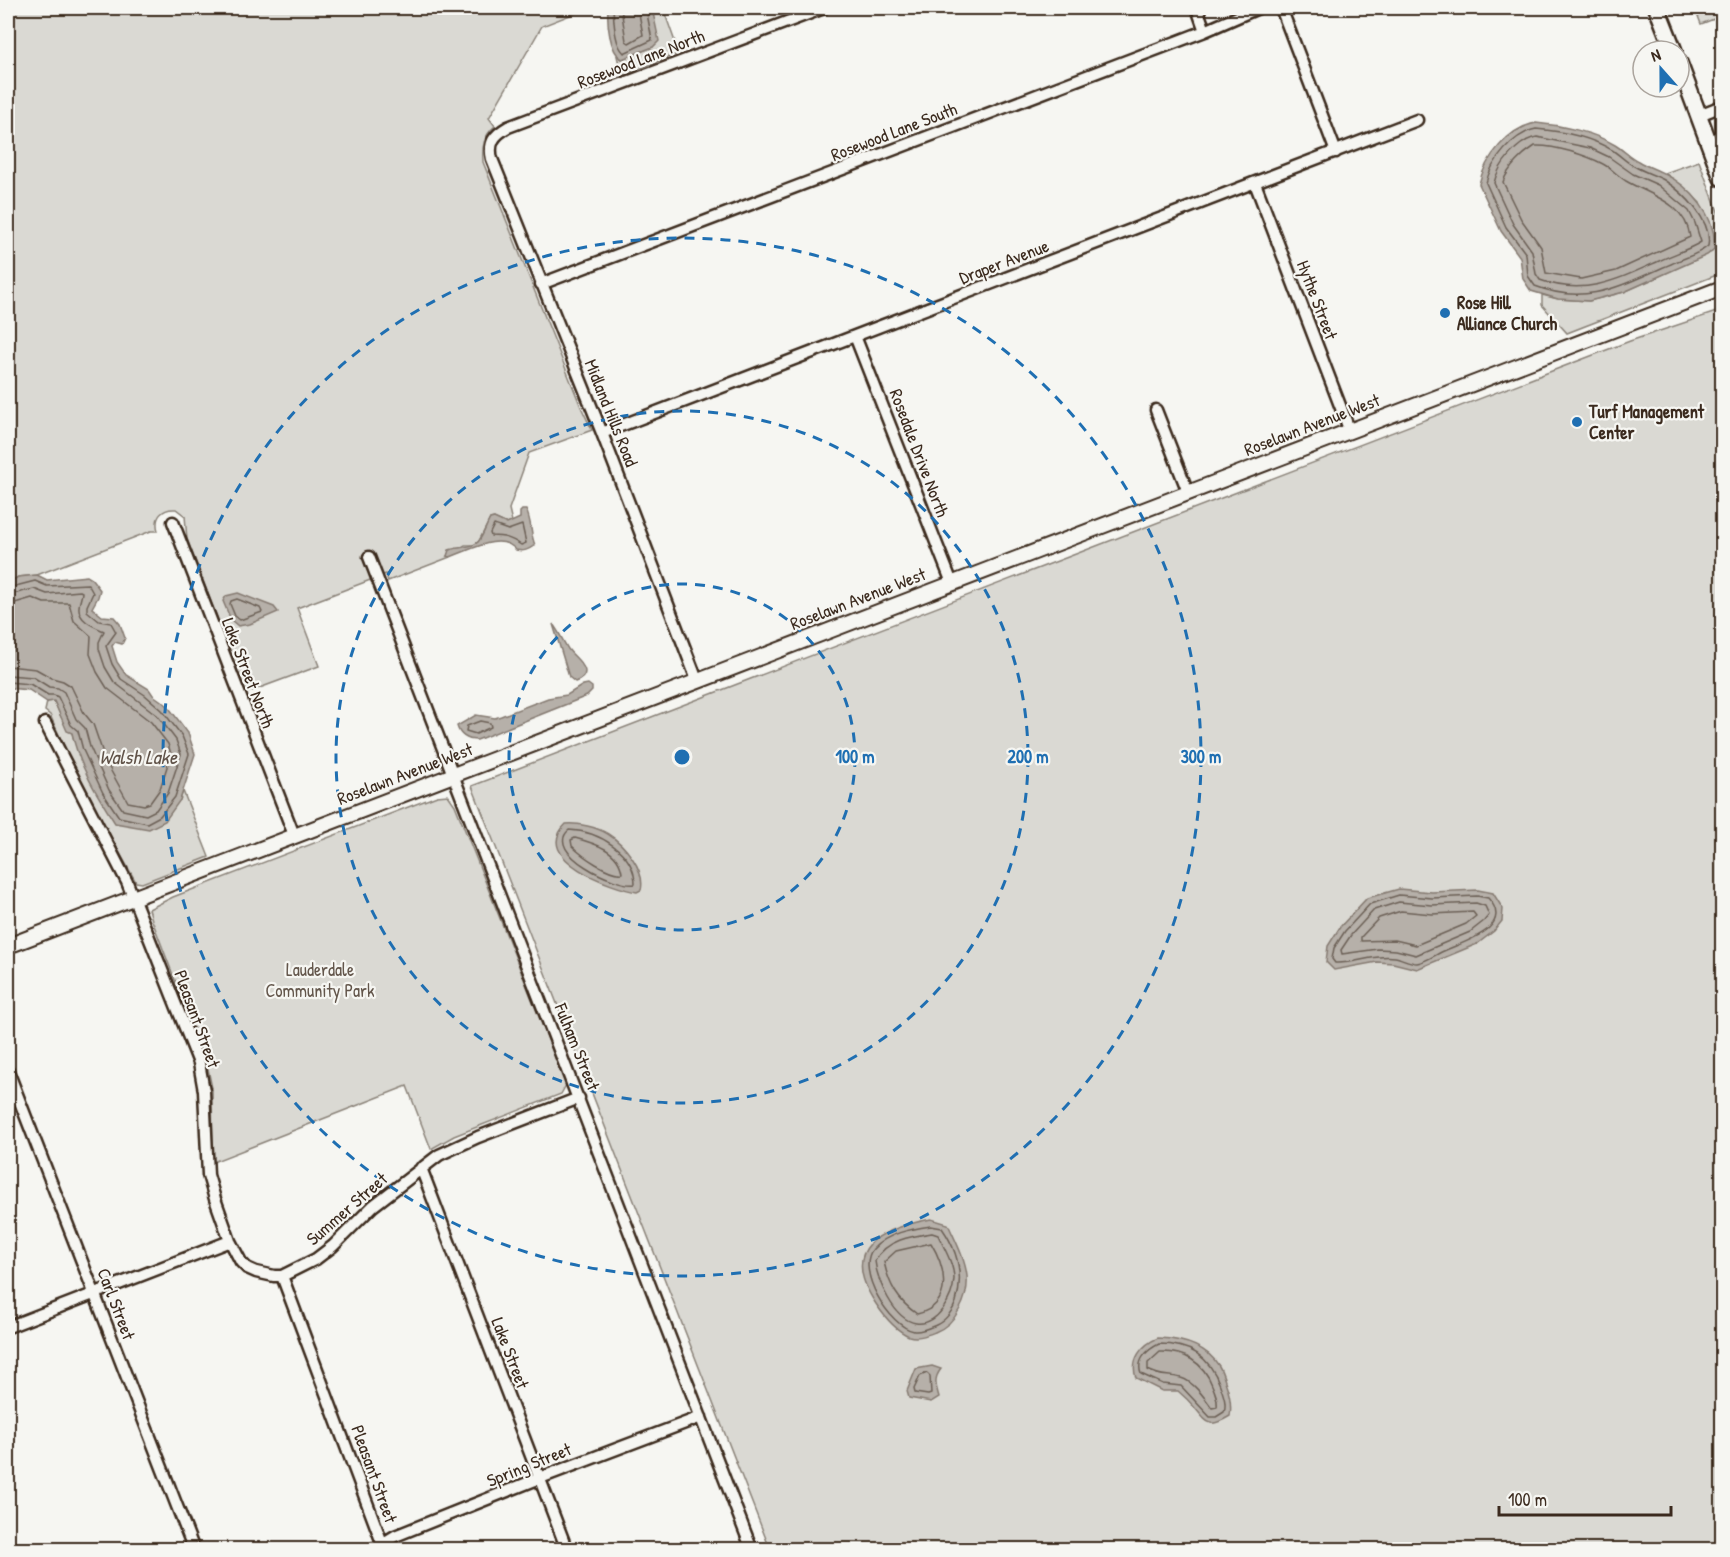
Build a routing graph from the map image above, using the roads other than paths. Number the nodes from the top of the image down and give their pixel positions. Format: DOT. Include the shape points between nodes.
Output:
graph roads {
  1 [pos="824,8"];
  2 [pos="1197,8"];
  3 [pos="1258,8"];
  4 [pos="1281,8"];
  5 [pos="1657,8"];
  6 [pos="1205,31"];
  7 [pos="1669,39"];
  8 [pos="1691,95"];
  9 [pos="1722,106"];
  10 [pos="1699,116"];
  11 [pos="1417,120"];
  12 [pos="1336,152"];
  13 [pos="492,159"];
  14 [pos="1722,178"];
  15 [pos="1255,183"];
  16 [pos="541,284"];
  17 [pos="1722,288"];
  18 [pos="855,336"];
  19 [pos="1156,410"];
  20 [pos="1349,429"];
  21 [pos="602,433"];
  22 [pos="1188,492"];
  23 [pos="173,522"];
  24 [pos="369,557"];
  25 [pos="952,582"];
  26 [pos="697,680"];
  27 [pos="45,723"];
  28 [pos="454,774"];
  29 [pos="294,836"];
  30 [pos="133,897"];
  31 [pos="8,946"];
  32 [pos="8,1071"];
  33 [pos="579,1098"];
  34 [pos="421,1168"];
  35 [pos="231,1241"];
  36 [pos="282,1276"];
  37 [pos="94,1293"];
  38 [pos="8,1327"];
  39 [pos="701,1417"];
  40 [pos="540,1478"];
  41 [pos="383,1546"];
  42 [pos="194,1550"];
  43 [pos="372,1550"];
  44 [pos="567,1550"];
  45 [pos="752,1550"];
  1 -- 13 [label="street, Rosewood Lane North" via="508,127 492,140"];
  2 -- 6 [label="street"];
  3 -- 6 [label="street, Rosewood Lane South"];
  4 -- 12 [label="street"];
  5 -- 7 [label="main road"];
  6 -- 16 [label="street, Rosewood Lane South"];
  8 -- 10 [label="main road"];
  9 -- 10 [label="street"];
  10 -- 14 [label="main road"];
  11 -- 12 [label="street, Draper Avenue"];
  12 -- 15 [label="street, Draper Avenue"];
  13 -- 16 [label="street, Midland Hills Road"];
  15 -- 18 [label="street, Draper Avenue"];
  15 -- 20 [label="street, Hythe Street"];
  16 -- 21 [label="street, Midland Hills Road"];
  17 -- 20 [label="street, Roselawn Avenue West"];
  18 -- 21 [label="street, Draper Avenue"];
  18 -- 25 [label="street, Rosedale Drive North"];
  19 -- 22 [label="street"];
  20 -- 22 [label="street, Roselawn Avenue West"];
  21 -- 26 [label="street, Midland Hills Road"];
  22 -- 25 [label="street, Roselawn Avenue West"];
  23 -- 29 [label="street, Lake Street North"];
  24 -- 28 [label="street, Fulham Street"];
  25 -- 26 [label="street, Roselawn Avenue West"];
  26 -- 28 [label="street, Roselawn Avenue West"];
  27 -- 30 [label="street, Pleasant Street"];
  28 -- 29 [label="street, Roselawn Avenue West"];
  28 -- 33 [label="street, Fulham Street"];
  29 -- 30 [label="street, Roselawn Avenue West"];
  30 -- 31 [label="street, Roselawn Avenue West"];
  30 -- 35 [label="street, Pleasant Street" via="199,1063 208,1175"];
  32 -- 37 [label="street, Carl Street"];
  33 -- 34 [label="street, Summer Street" via="456,1146"];
  33 -- 39 [label="street, Fulham Street"];
  34 -- 36 [label="street, Summer Street" via="373,1206 333,1246"];
  34 -- 40 [label="street, Lake Street"];
  35 -- 36 [label="street" via="248,1268"];
  35 -- 37 [label="street"];
  36 -- 41 [label="street, Pleasant Street"];
  37 -- 38 [label="street"];
  37 -- 42 [label="street, Carl Street"];
  39 -- 40 [label="street, Spring Street"];
  39 -- 45 [label="street, Fulham Street"];
  40 -- 41 [label="street, Spring Street" via="395,1536"];
  40 -- 44 [label="street, Lake Street"];
  41 -- 43 [label="street, Spring Street"];
}
